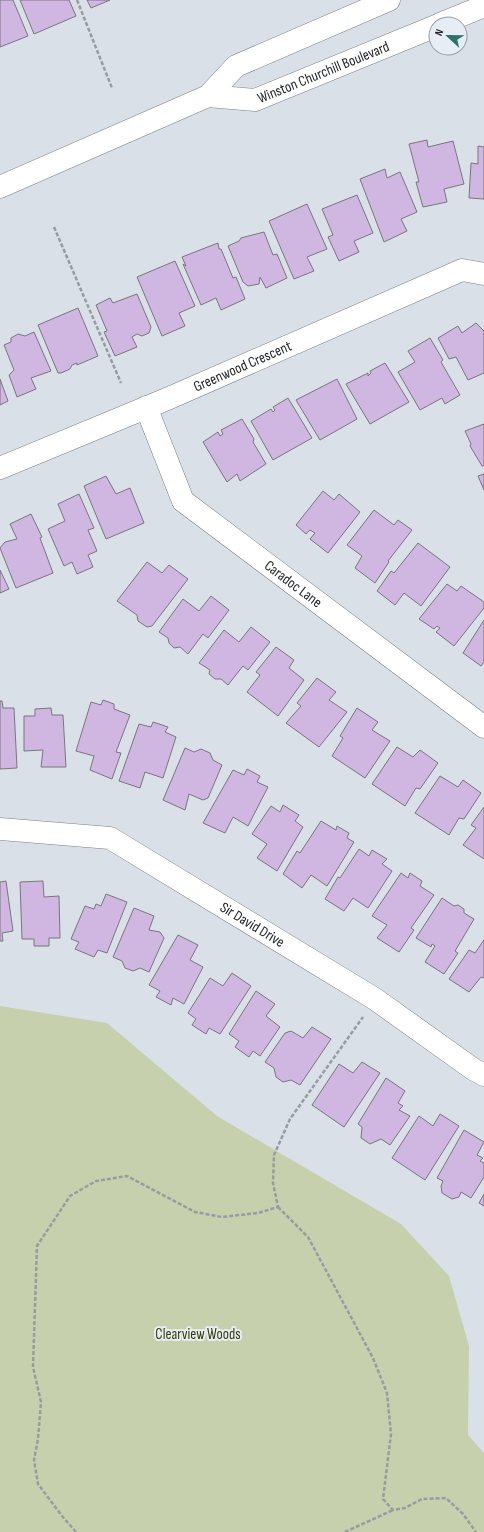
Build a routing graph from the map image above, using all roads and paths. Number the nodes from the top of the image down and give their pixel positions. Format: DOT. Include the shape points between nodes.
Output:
graph roads {
  1 [pos="77,0"];
  2 [pos="388,0"];
  3 [pos="484,6"];
  4 [pos="460,16"];
  5 [pos="428,29"];
  6 [pos="112,88"];
  7 [pos="208,96"];
  8 [pos="0,187"];
  9 [pos="54,227"];
  10 [pos="484,274"];
  11 [pos="122,383"];
  12 [pos="146,407"];
  13 [pos="0,468"];
  14 [pos="484,727"];
  15 [pos="0,829"];
  16 [pos="375,999"];
  17 [pos="484,1075"];
  18 [pos="278,1207"];
  19 [pos="393,1510"];
  20 [pos="76,1532"];
  21 [pos="345,1532"];
  22 [pos="476,1532"];
  1 -- 6 [label="path"];
  2 -- 7 [label="street, Winston Churchill Boulevard" via="236,66"];
  3 -- 4 [label="street"];
  5 -- 7 [label="street, Winston Churchill Boulevard" via="255,100"];
  7 -- 8 [label="street, Winston Churchill Boulevard"];
  9 -- 11 [label="path"];
  10 -- 12 [label="street, Greenwood Crescent" via="462,270"];
  12 -- 13 [label="street, Greenwood Crescent"];
  12 -- 14 [label="street, Caradoc Lane" via="183,501"];
  15 -- 16 [label="street, Sir David Drive" via="110,838"];
  16 -- 17 [label="street, Sir David Drive" via="473,1070"];
  16 -- 18 [label="path" via="290,1119 274,1155 273,1183"];
  18 -- 19 [label="path" via="308,1237 373,1358 387,1393 391,1434 383,1499"];
  18 -- 20 [label="path" via="258,1213 222,1217 195,1212 127,1176 96,1180 70,1196 37,1246 33,1367 41,1402 34,1460 38,1484"];
  19 -- 21 [label="path"];
  19 -- 22 [label="path" via="405,1508 422,1499 446,1498 463,1514"];
}
